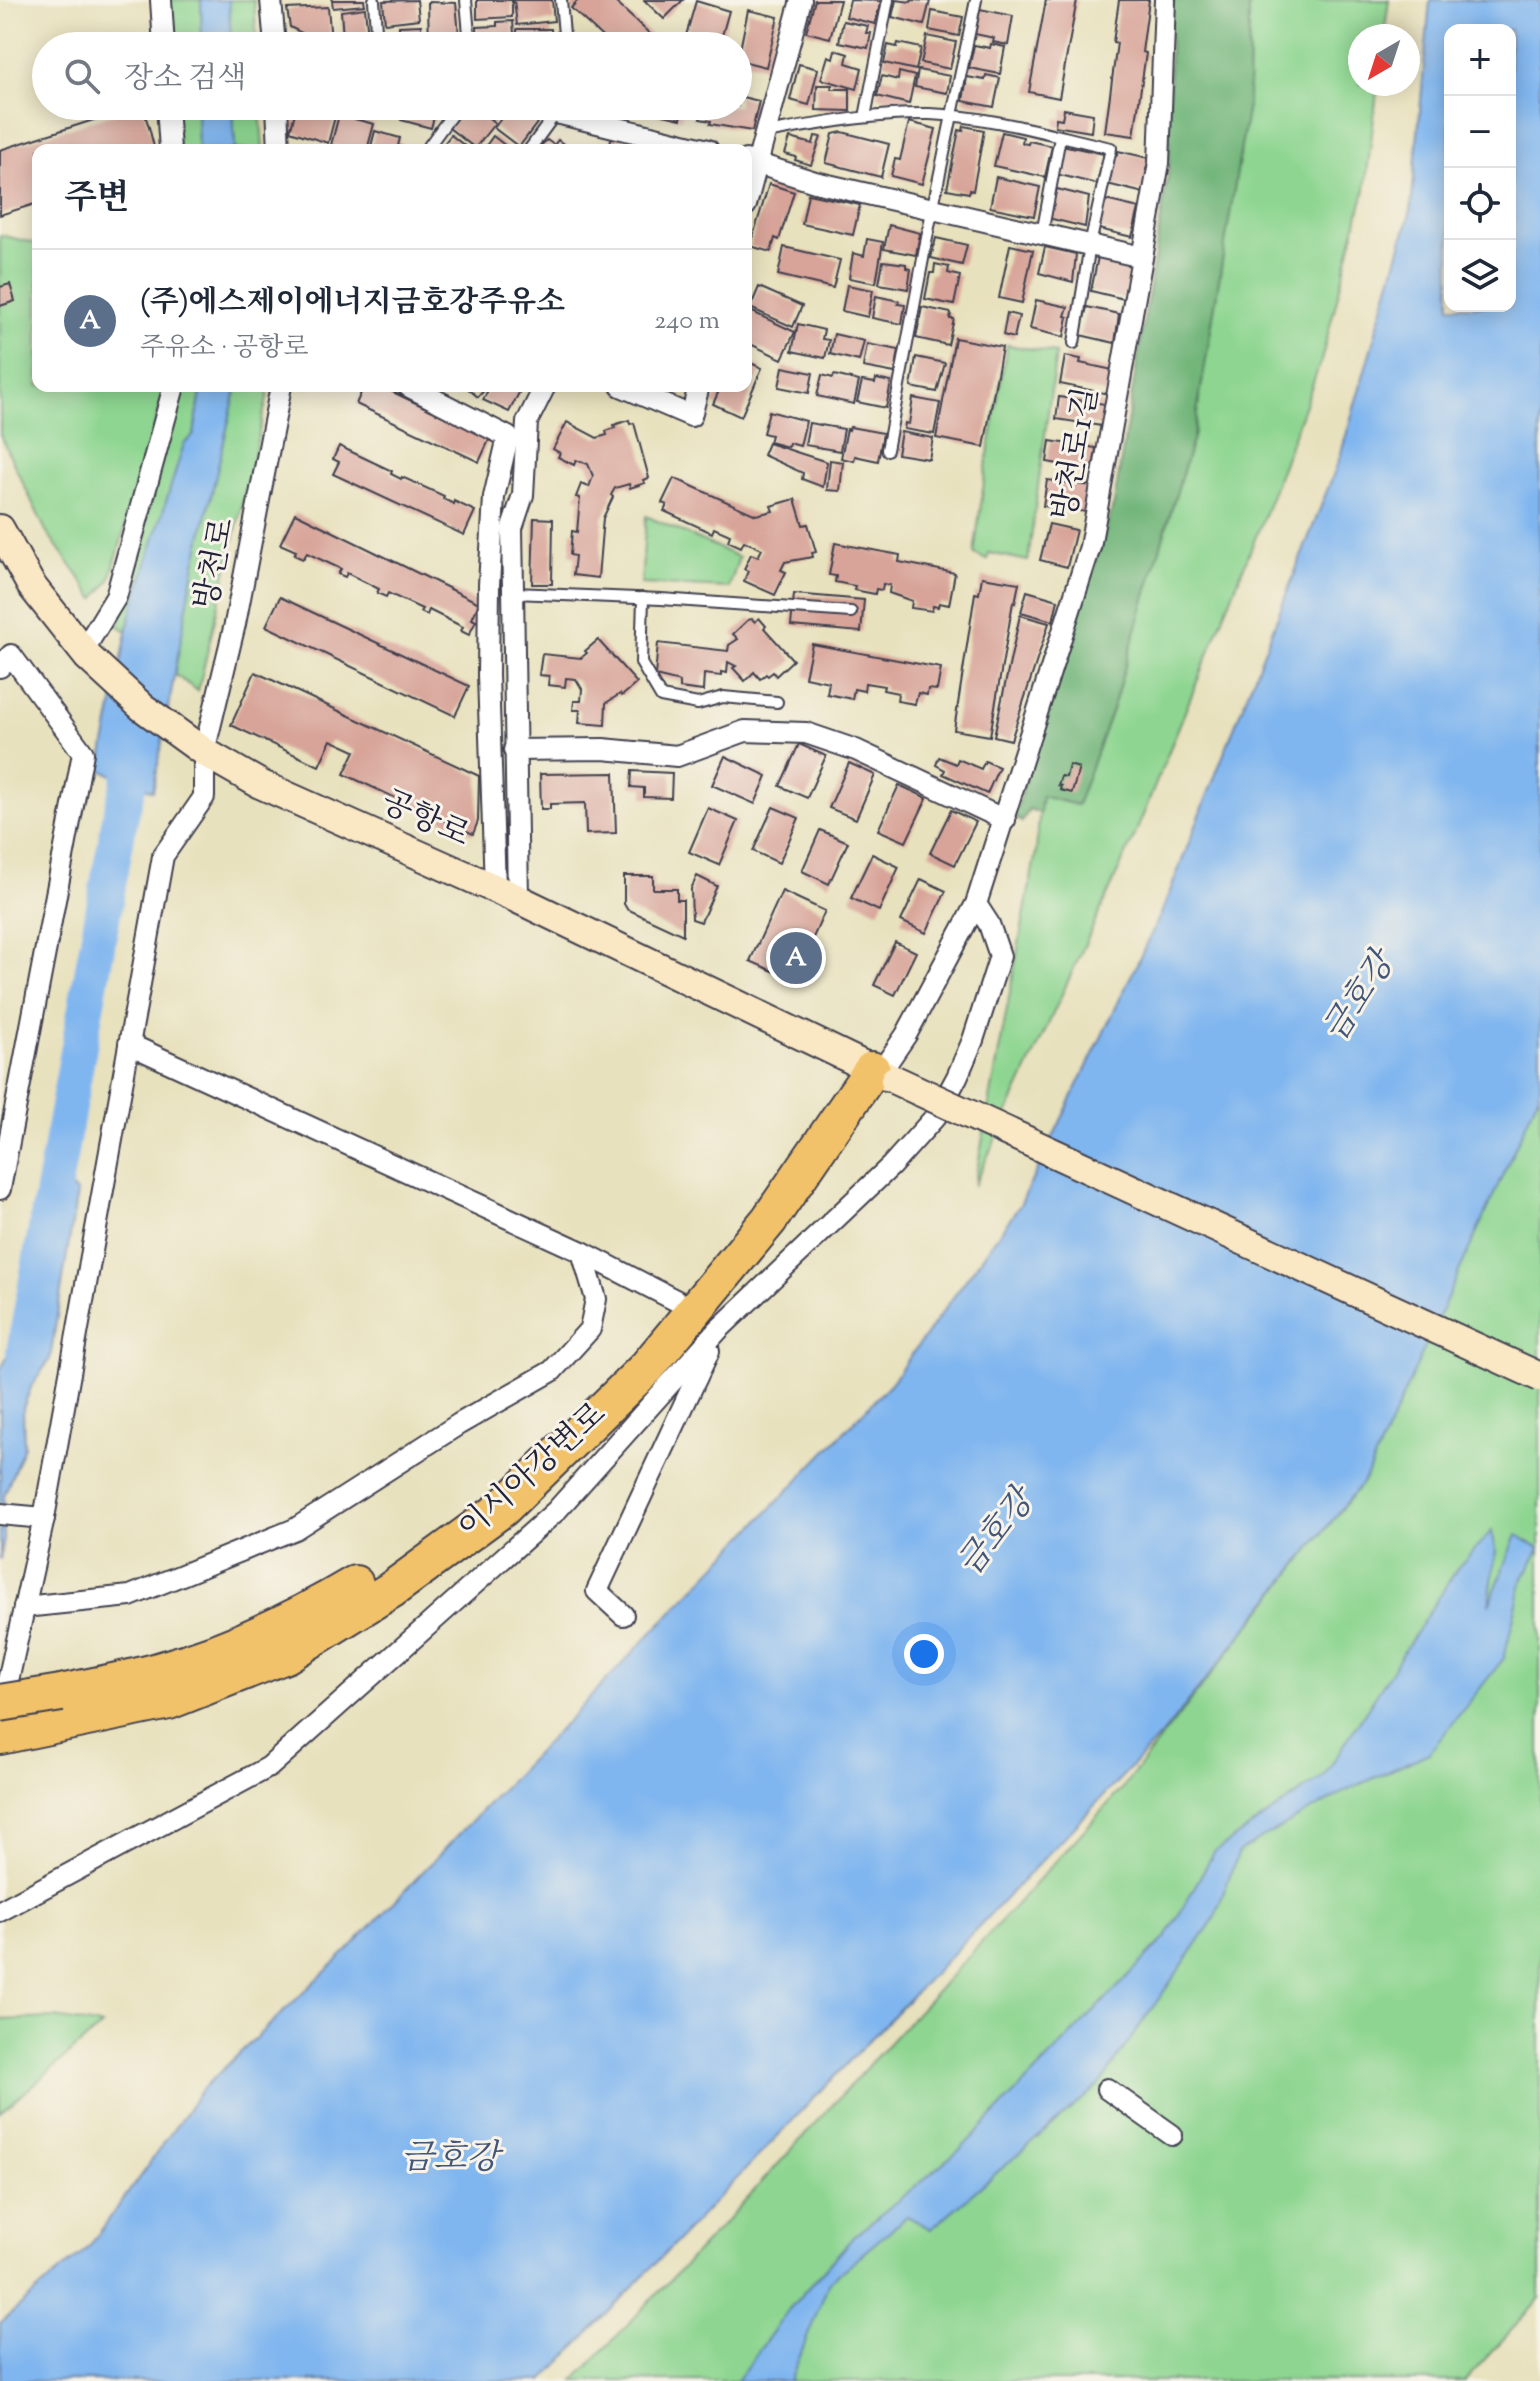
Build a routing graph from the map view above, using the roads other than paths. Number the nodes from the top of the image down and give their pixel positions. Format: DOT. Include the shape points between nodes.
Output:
graph roads {
  1 [pos="161,0"];
  2 [pos="271,0"];
  3 [pos="374,0"];
  4 [pos="466,0"];
  5 [pos="561,0"];
  6 [pos="801,0"];
  7 [pos="888,0"];
  8 [pos="976,0"];
  9 [pos="1165,0"];
  10 [pos="163,32"];
  11 [pos="274,32"];
  12 [pos="376,32"];
  13 [pos="469,32"];
  14 [pos="564,32"];
  15 [pos="953,116"];
  16 [pos="865,117"];
  17 [pos="168,120"];
  18 [pos="278,120"];
  19 [pos="448,120"];
  20 [pos="557,120"];
  21 [pos="591,120"];
  22 [pos="765,133"];
  23 [pos="1060,137"];
  24 [pos="170,144"];
  25 [pos="279,144"];
  26 [pos="430,144"];
  27 [pos="535,144"];
  28 [pos="668,144"];
  29 [pos="752,161"];
  30 [pos="932,211"];
  31 [pos="1042,234"];
  32 [pos="1090,245"];
  33 [pos="1142,257"];
  34 [pos="1074,343"];
  35 [pos="172,392"];
  36 [pos="280,392"];
  37 [pos="420,392"];
  38 [pos="542,392"];
  39 [pos="635,392"];
  40 [pos="697,392"];
  41 [pos="887,450"];
  42 [pos="0,529"];
  43 [pos="514,593"];
  44 [pos="643,598"];
  45 [pos="851,612"];
  46 [pos="83,651"];
  47 [pos="0,667"];
  48 [pos="777,702"];
  49 [pos="514,750"];
  50 [pos="204,752"];
  51 [pos="1005,820"];
  52 [pos="507,894"];
  53 [pos="976,904"];
  54 [pos="129,1044"];
  55 [pos="875,1071"];
  56 [pos="0,1189"];
  57 [pos="582,1252"];
  58 [pos="677,1301"];
  59 [pos="718,1330"];
  60 [pos="1540,1377"];
  61 [pos="0,1514"];
  62 [pos="43,1518"];
  63 [pos="24,1607"];
  64 [pos="623,1615"];
  65 [pos="0,1703"];
  66 [pos="10,1728"];
  67 [pos="0,1911"];
  68 [pos="1107,2089"];
  69 [pos="1172,2135"];
  1 -- 10 [label="street"];
  2 -- 11 [label="street"];
  3 -- 12 [label="lane"];
  4 -- 13 [label="lane"];
  5 -- 14 [label="lane"];
  6 -- 22 [label="street"];
  7 -- 16 [label="lane"];
  8 -- 15 [label="lane"];
  9 -- 33 [label="street, 방천로1길" via="1159,163"];
  15 -- 16 [label="lane"];
  15 -- 23 [label="lane"];
  15 -- 30 [label="lane"];
  16 -- 22 [label="lane"];
  17 -- 24 [label="street"];
  18 -- 25 [label="street"];
  19 -- 26 [label="lane"];
  20 -- 27 [label="lane"];
  21 -- 28 [label="street"];
  22 -- 29 [label="street"];
  23 -- 31 [label="lane"];
  23 -- 32 [label="lane" via="1111,148"];
  29 -- 30 [label="street"];
  30 -- 31 [label="street"];
  30 -- 41 [label="lane"];
  31 -- 32 [label="street"];
  32 -- 33 [label="street"];
  32 -- 34 [label="lane"];
  33 -- 51 [label="street, 방천로1길" via="1090,547"];
  35 -- 46 [label="street" via="116,597"];
  36 -- 50 [label="street, 방천로"];
  37 -- 52 [label="street" via="508,437 494,497 488,675"];
  38 -- 43 [label="street" via="527,422 523,495 512,528"];
  39 -- 40 [label="street" via="691,416"];
  42 -- 46 [label="main road, 공항로" via="31,585"];
  43 -- 44 [label="lane"];
  43 -- 49 [label="street"];
  44 -- 45 [label="lane"];
  44 -- 48 [label="lane" via="641,663 661,697 698,704 723,697"];
  46 -- 50 [label="main road, 공항로" via="142,707"];
  47 -- 56 [label="street" via="11,655 83,753"];
  49 -- 51 [label="street" via="603,749 677,756 745,731 806,733 856,750"];
  49 -- 52 [label="street"];
  50 -- 52 [label="main road, 공항로" via="260,784"];
  50 -- 54 [label="street, 방천로" via="204,797 163,856"];
  51 -- 53 [label="street, 방천로1길"];
  52 -- 55 [label="main road, 공항로"];
  53 -- 55 [label="street, 방천로1길" via="906,1035"];
  53 -- 59 [label="street" via="1000,956 973,1040 936,1116 891,1166"];
  54 -- 57 [label="street"];
  54 -- 62 [label="street, 방천로"];
  55 -- 58 [label="highway, 이시아강변로" via="780,1174"];
  55 -- 60 [label="main road, 공항로, bridge"];
  55 -- 66 [label="highway, 이시아강변로" via="769,1220 647,1367 503,1508 391,1590 286,1655 169,1701"];
  57 -- 58 [label="street"];
  57 -- 63 [label="street" via="596,1299 590,1329 552,1371 295,1529 130,1596"];
  58 -- 65 [label="highway, 이시아강변로, bridge" via="634,1353 489,1489 421,1544 290,1621 235,1645 159,1671"];
  59 -- 64 [label="street" via="597,1591"];
  59 -- 67 [label="street" via="556,1511 269,1767"];
  61 -- 62 [label="street"];
  62 -- 63 [label="street, 방천로"];
  63 -- 66 [label="street, 방천로"];
  68 -- 69 [label="street"];
}
